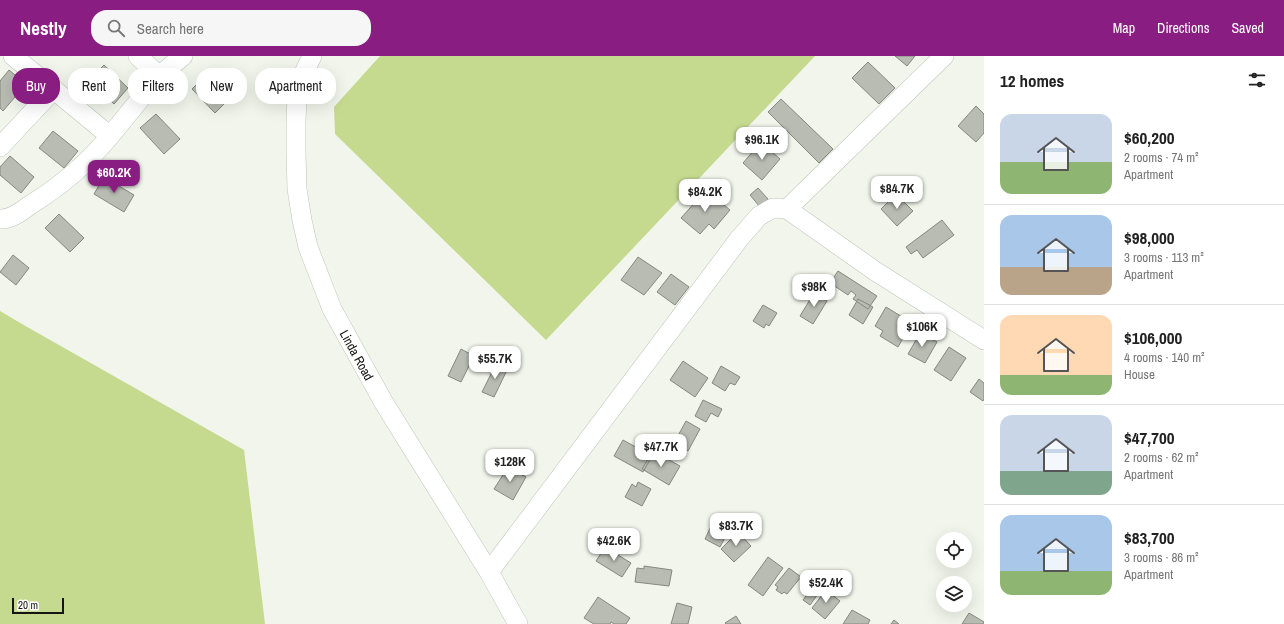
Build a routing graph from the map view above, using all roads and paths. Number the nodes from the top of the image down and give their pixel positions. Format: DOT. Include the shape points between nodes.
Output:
graph roads {
  1 [pos="13,56"];
  2 [pos="138,56"];
  3 [pos="183,56"];
  4 [pos="312,56"];
  5 [pos="944,56"];
  6 [pos="28,68"];
  7 [pos="151,68"];
  8 [pos="169,68"];
  9 [pos="60,94"];
  10 [pos="40,104"];
  11 [pos="136,104"];
  12 [pos="110,136"];
  13 [pos="0,147"];
  14 [pos="787,209"];
  15 [pos="0,219"];
  16 [pos="984,340"];
  17 [pos="489,572"];
  18 [pos="518,624"];
  1 -- 6 [label="street"];
  2 -- 7 [label="street"];
  3 -- 8 [label="street"];
  4 -- 17 [label="street, Linda Road" via="302,77 296,130 297,189 308,247 332,309 384,403"];
  5 -- 14 [label="street"];
  9 -- 12 [label="street"];
  10 -- 13 [label="street"];
  11 -- 12 [label="street"];
  12 -- 15 [label="street" via="96,154 49,193 14,216"];
  14 -- 16 [label="street" via="875,271"];
  14 -- 17 [label="street" via="773,208 759,216 739,239"];
  17 -- 18 [label="street, Linda Road"];
}
